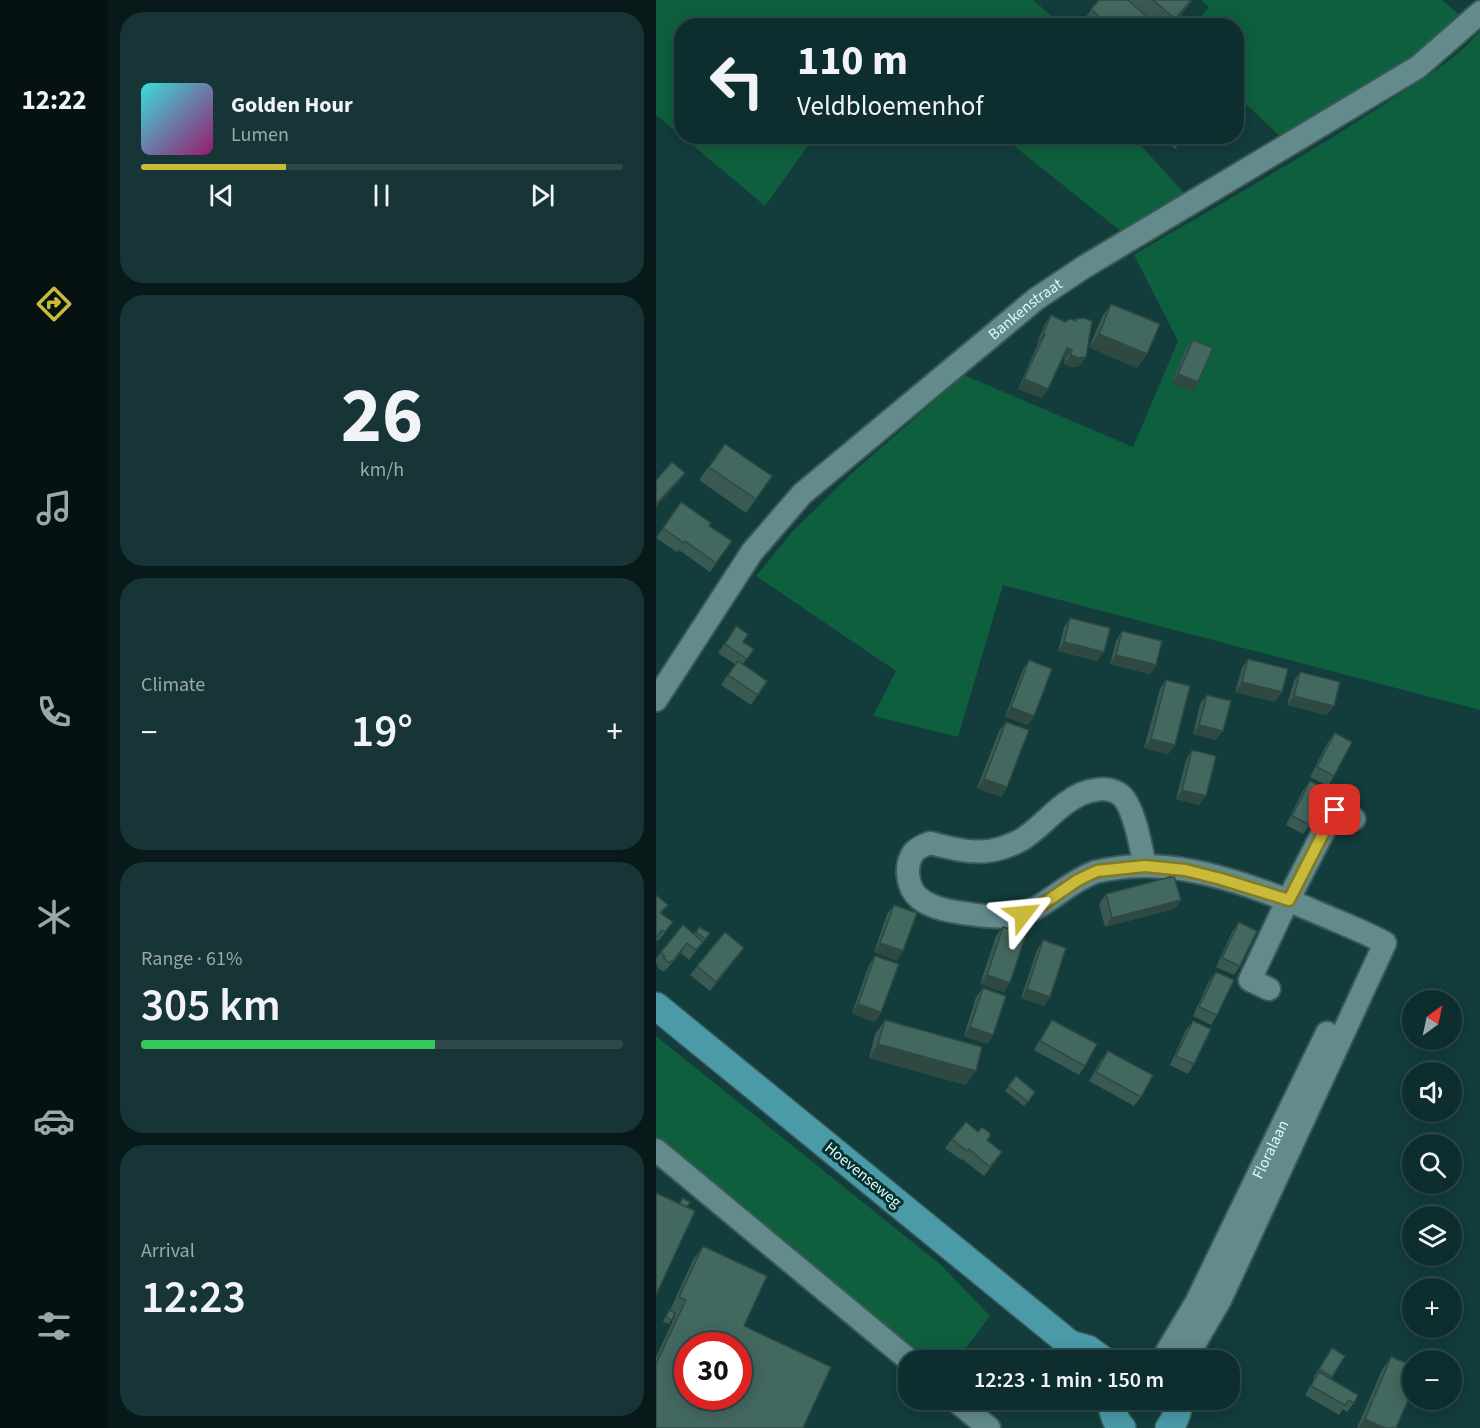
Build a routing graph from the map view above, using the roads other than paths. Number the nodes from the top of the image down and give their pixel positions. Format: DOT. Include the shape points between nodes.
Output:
graph roads {
  1 [pos="1481,12"];
  2 [pos="656,700"];
  3 [pos="1354,819"];
  4 [pos="1145,866"];
  5 [pos="1289,900"];
  6 [pos="1379,940"];
  7 [pos="1269,989"];
  8 [pos="656,1006"];
  9 [pos="656,1150"];
  10 [pos="1072,1350"];
  11 [pos="1168,1350"];
  12 [pos="1191,1350"];
  13 [pos="898,1351"];
  14 [pos="967,1410"];
  15 [pos="1112,1410"];
  16 [pos="1120,1427"];
  17 [pos="989,1428"];
  1 -- 2 [label="street, Bankenstraat" via="1418,67 1036,299 802,494 752,552"];
  3 -- 5 [label="street" via="1335,810"];
  4 -- 4 [label="street" via="1128,804 1113,790 1103,789 1068,801 1026,837 1000,849 970,852 924,845 914,852 908,877 919,898 935,907 1001,918 1040,906 1097,871"];
  4 -- 5 [label="street" via="1185,870"];
  5 -- 6 [label="street"];
  5 -- 7 [label="street" via="1250,980"];
  6 -- 11 [label="street, Floralaan" via="1196,1303"];
  6 -- 12 [label="street, Floralaan" via="1220,1300"];
  8 -- 10 [label="main road, Hoevenseweg"];
  9 -- 13 [label="street"];
  14 -- 17 [label="street"];
  15 -- 16 [label="main road"];
}
